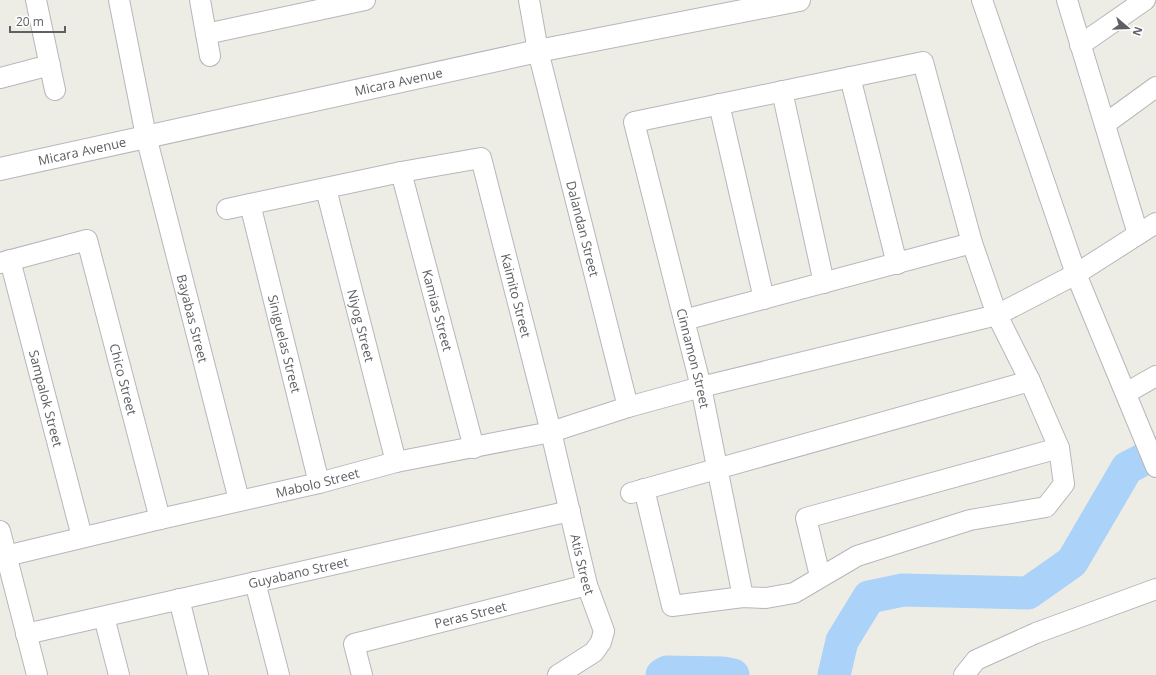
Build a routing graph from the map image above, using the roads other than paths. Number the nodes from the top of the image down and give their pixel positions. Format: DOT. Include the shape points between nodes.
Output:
graph roads {
  1 [pos="36,0"];
  2 [pos="119,0"];
  3 [pos="200,0"];
  4 [pos="364,0"];
  5 [pos="529,0"];
  6 [pos="799,0"];
  7 [pos="982,0"];
  8 [pos="1066,0"];
  9 [pos="1145,0"];
  10 [pos="283,9"];
  11 [pos="206,34"];
  12 [pos="1080,45"];
  13 [pos="538,51"];
  14 [pos="210,56"];
  15 [pos="50,65"];
  16 [pos="850,77"];
  17 [pos="0,78"];
  18 [pos="1156,88"];
  19 [pos="55,90"];
  20 [pos="782,91"];
  21 [pos="719,104"];
  22 [pos="1105,124"];
  23 [pos="146,136"];
  24 [pos="0,169"];
  25 [pos="401,172"];
  26 [pos="326,189"];
  27 [pos="250,204"];
  28 [pos="227,209"];
  29 [pos="1156,223"];
  30 [pos="1138,234"];
  31 [pos="972,243"];
  32 [pos="5,261"];
  33 [pos="897,264"];
  34 [pos="1076,274"];
  35 [pos="824,283"];
  36 [pos="764,299"];
  37 [pos="997,315"];
  38 [pos="684,320"];
  39 [pos="1156,376"];
  40 [pos="1030,381"];
  41 [pos="701,387"];
  42 [pos="1126,393"];
  43 [pos="628,407"];
  44 [pos="551,432"];
  45 [pos="474,448"];
  46 [pos="1059,448"];
  47 [pos="1153,460"];
  48 [pos="396,462"];
  49 [pos="717,469"];
  50 [pos="319,483"];
  51 [pos="239,500"];
  52 [pos="570,511"];
  53 [pos="160,518"];
  54 [pos="0,531"];
  55 [pos="82,538"];
  56 [pos="6,556"];
  57 [pos="820,576"];
  58 [pos="256,582"];
  59 [pos="587,585"];
  60 [pos="1156,589"];
  61 [pos="743,597"];
  62 [pos="179,599"];
  63 [pos="104,617"];
  64 [pos="26,634"];
  65 [pos="37,675"];
  66 [pos="119,675"];
  67 [pos="198,675"];
  68 [pos="279,675"];
  69 [pos="362,675"];
  70 [pos="558,675"];
  71 [pos="964,675"];
  1 -- 15 [label="street"];
  2 -- 23 [label="street, Bayabas Street"];
  3 -- 11 [label="street"];
  4 -- 10 [label="street"];
  5 -- 13 [label="street, Dalandan Street"];
  6 -- 13 [label="street, Micara Avenue"];
  7 -- 34 [label="street"];
  8 -- 12 [label="street"];
  9 -- 12 [label="street"];
  10 -- 11 [label="street"];
  11 -- 14 [label="street"];
  12 -- 22 [label="street"];
  13 -- 23 [label="street, Micara Avenue"];
  13 -- 43 [label="street, Dalandan Street"];
  15 -- 17 [label="street"];
  15 -- 19 [label="street"];
  16 -- 20 [label="street"];
  16 -- 31 [label="street" via="924,62"];
  16 -- 33 [label="street"];
  18 -- 22 [label="street"];
  20 -- 21 [label="street"];
  20 -- 35 [label="street"];
  21 -- 36 [label="street"];
  21 -- 38 [label="street, Cinnamon Street" via="634,122"];
  22 -- 30 [label="street"];
  23 -- 24 [label="street, Micara Avenue"];
  23 -- 51 [label="street, Bayabas Street"];
  25 -- 26 [label="street"];
  25 -- 44 [label="street, Kaimito Street" via="481,158"];
  25 -- 45 [label="street, Kamias Street"];
  26 -- 27 [label="street"];
  26 -- 48 [label="street, Niyog Street"];
  27 -- 28 [label="street"];
  27 -- 50 [label="street, Siniguelas Street"];
  29 -- 30 [label="street, Mabolo Street"];
  30 -- 34 [label="street, Mabolo Street"];
  31 -- 33 [label="street"];
  31 -- 37 [label="street"];
  32 -- 53 [label="street, Chico Street" via="87,240"];
  32 -- 55 [label="street, Sampalok Street"];
  33 -- 35 [label="street"];
  34 -- 37 [label="street, Mabolo Street"];
  34 -- 42 [label="street"];
  35 -- 36 [label="street"];
  36 -- 38 [label="street"];
  37 -- 40 [label="street"];
  37 -- 41 [label="street, Mabolo Street"];
  38 -- 41 [label="street, Cinnamon Street"];
  39 -- 42 [label="street"];
  40 -- 46 [label="street"];
  40 -- 49 [label="street"];
  41 -- 43 [label="street, Mabolo Street"];
  41 -- 49 [label="street, Cinnamon Street"];
  42 -- 47 [label="street"];
  43 -- 44 [label="street, Mabolo Street"];
  44 -- 45 [label="street, Mabolo Street"];
  44 -- 52 [label="street, Atis Street"];
  45 -- 48 [label="street, Mabolo Street"];
  46 -- 57 [label="street" via="1064,484 1046,507 970,520 856,556"];
  46 -- 57 [label="street" via="806,518"];
  48 -- 50 [label="street, Mabolo Street"];
  49 -- 61 [label="street, Cinnamon Street"];
  49 -- 61 [label="street" via="638,491 672,606"];
  50 -- 51 [label="street, Mabolo Street"];
  51 -- 53 [label="street, Mabolo Street"];
  52 -- 58 [label="street, Guyabano Street"];
  52 -- 59 [label="street, Atis Street"];
  53 -- 55 [label="street, Mabolo Street"];
  54 -- 56 [label="street"];
  55 -- 56 [label="street, Mabolo Street"];
  56 -- 64 [label="street"];
  57 -- 61 [label="street" via="794,592 766,598"];
  58 -- 62 [label="street, Guyabano Street"];
  58 -- 68 [label="street"];
  59 -- 69 [label="street, Peras Street" via="354,644"];
  59 -- 70 [label="street, Atis Street" via="604,631 601,642 594,652"];
  60 -- 71 [label="street" via="1036,633 976,660"];
  62 -- 63 [label="street, Guyabano Street"];
  62 -- 67 [label="street"];
  63 -- 64 [label="street, Guyabano Street"];
  63 -- 66 [label="street"];
  64 -- 65 [label="street"];
}
